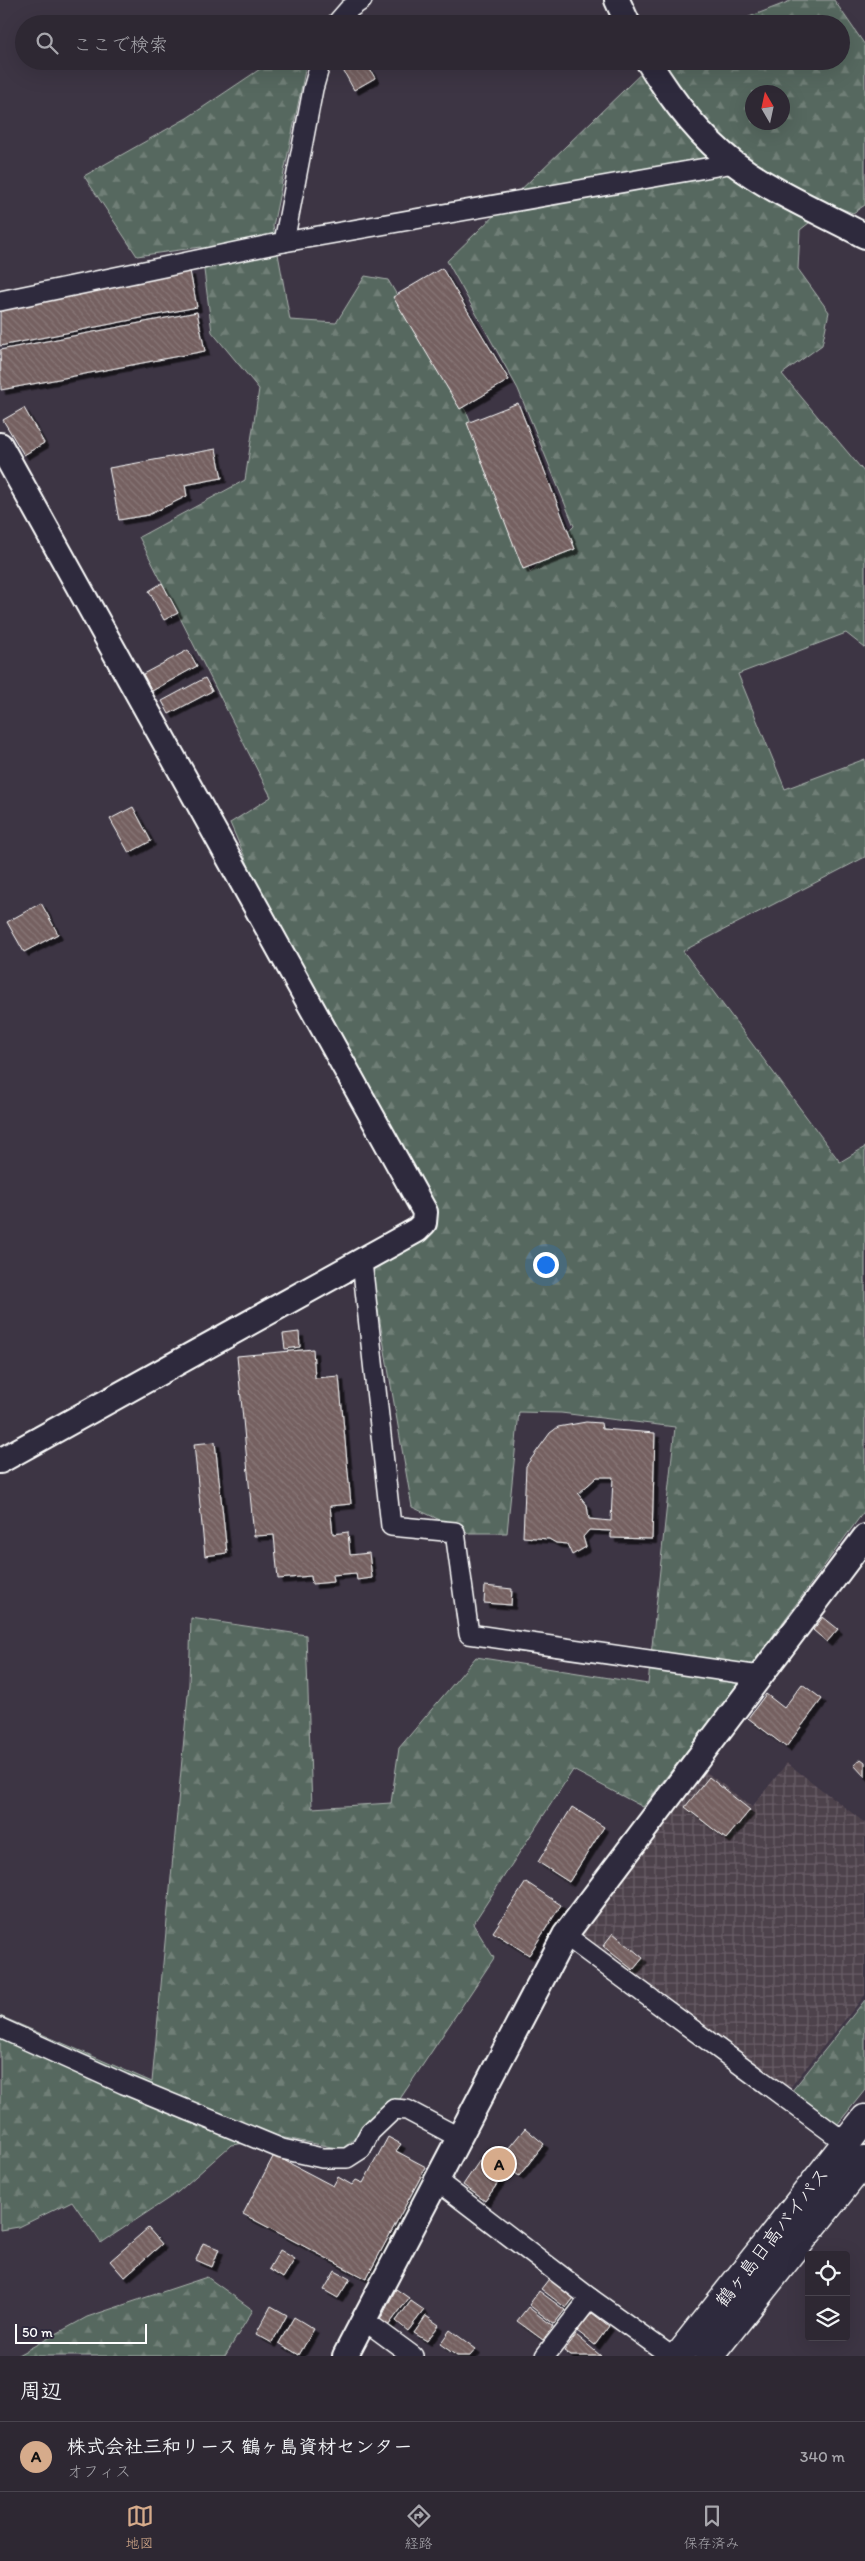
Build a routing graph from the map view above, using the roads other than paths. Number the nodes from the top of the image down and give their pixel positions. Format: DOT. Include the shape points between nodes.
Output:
graph roads {
  1 [pos="362,0"];
  2 [pos="617,0"];
  3 [pos="344,15"];
  4 [pos="624,15"];
  5 [pos="318,70"];
  6 [pos="654,70"];
  7 [pos="734,163"];
  8 [pos="865,236"];
  9 [pos="284,242"];
  10 [pos="0,301"];
  11 [pos="0,445"];
  12 [pos="362,1262"];
  13 [pos="0,1460"];
  14 [pos="865,1536"];
  15 [pos="760,1676"];
  16 [pos="565,1935"];
  17 [pos="0,2028"];
  18 [pos="865,2119"];
  19 [pos="458,2137"];
  20 [pos="855,2152"];
  21 [pos="436,2180"];
  22 [pos="590,2298"];
  23 [pos="364,2320"];
  24 [pos="345,2356"];
  25 [pos="413,2356"];
  26 [pos="545,2356"];
  27 [pos="671,2356"];
  28 [pos="678,2356"];
  29 [pos="709,2356"];
  1 -- 3 [label="street"];
  2 -- 4 [label="street"];
  5 -- 9 [label="street"];
  6 -- 7 [label="street" via="689,120"];
  7 -- 8 [label="street"];
  7 -- 9 [label="street"];
  9 -- 10 [label="street"];
  11 -- 12 [label="street" via="425,1212 424,1223 417,1230"];
  12 -- 13 [label="street"];
  12 -- 15 [label="street" via="391,1526 455,1532 469,1634"];
  14 -- 15 [label="street"];
  15 -- 16 [label="street"];
  16 -- 19 [label="street"];
  16 -- 20 [label="street"];
  17 -- 19 [label="street" via="124,2084 282,2149 322,2158 348,2158 361,2149 370,2132 394,2109 407,2110"];
  18 -- 20 [label="highway, 鶴ヶ島日高バイパス"];
  19 -- 21 [label="street"];
  20 -- 28 [label="highway, 鶴ヶ島日高バイパス"];
  20 -- 29 [label="highway, 鶴ヶ島日高バイパス"];
  21 -- 22 [label="street"];
  21 -- 23 [label="street"];
  22 -- 26 [label="street"];
  22 -- 27 [label="street"];
  23 -- 24 [label="street"];
  23 -- 25 [label="street"];
}
